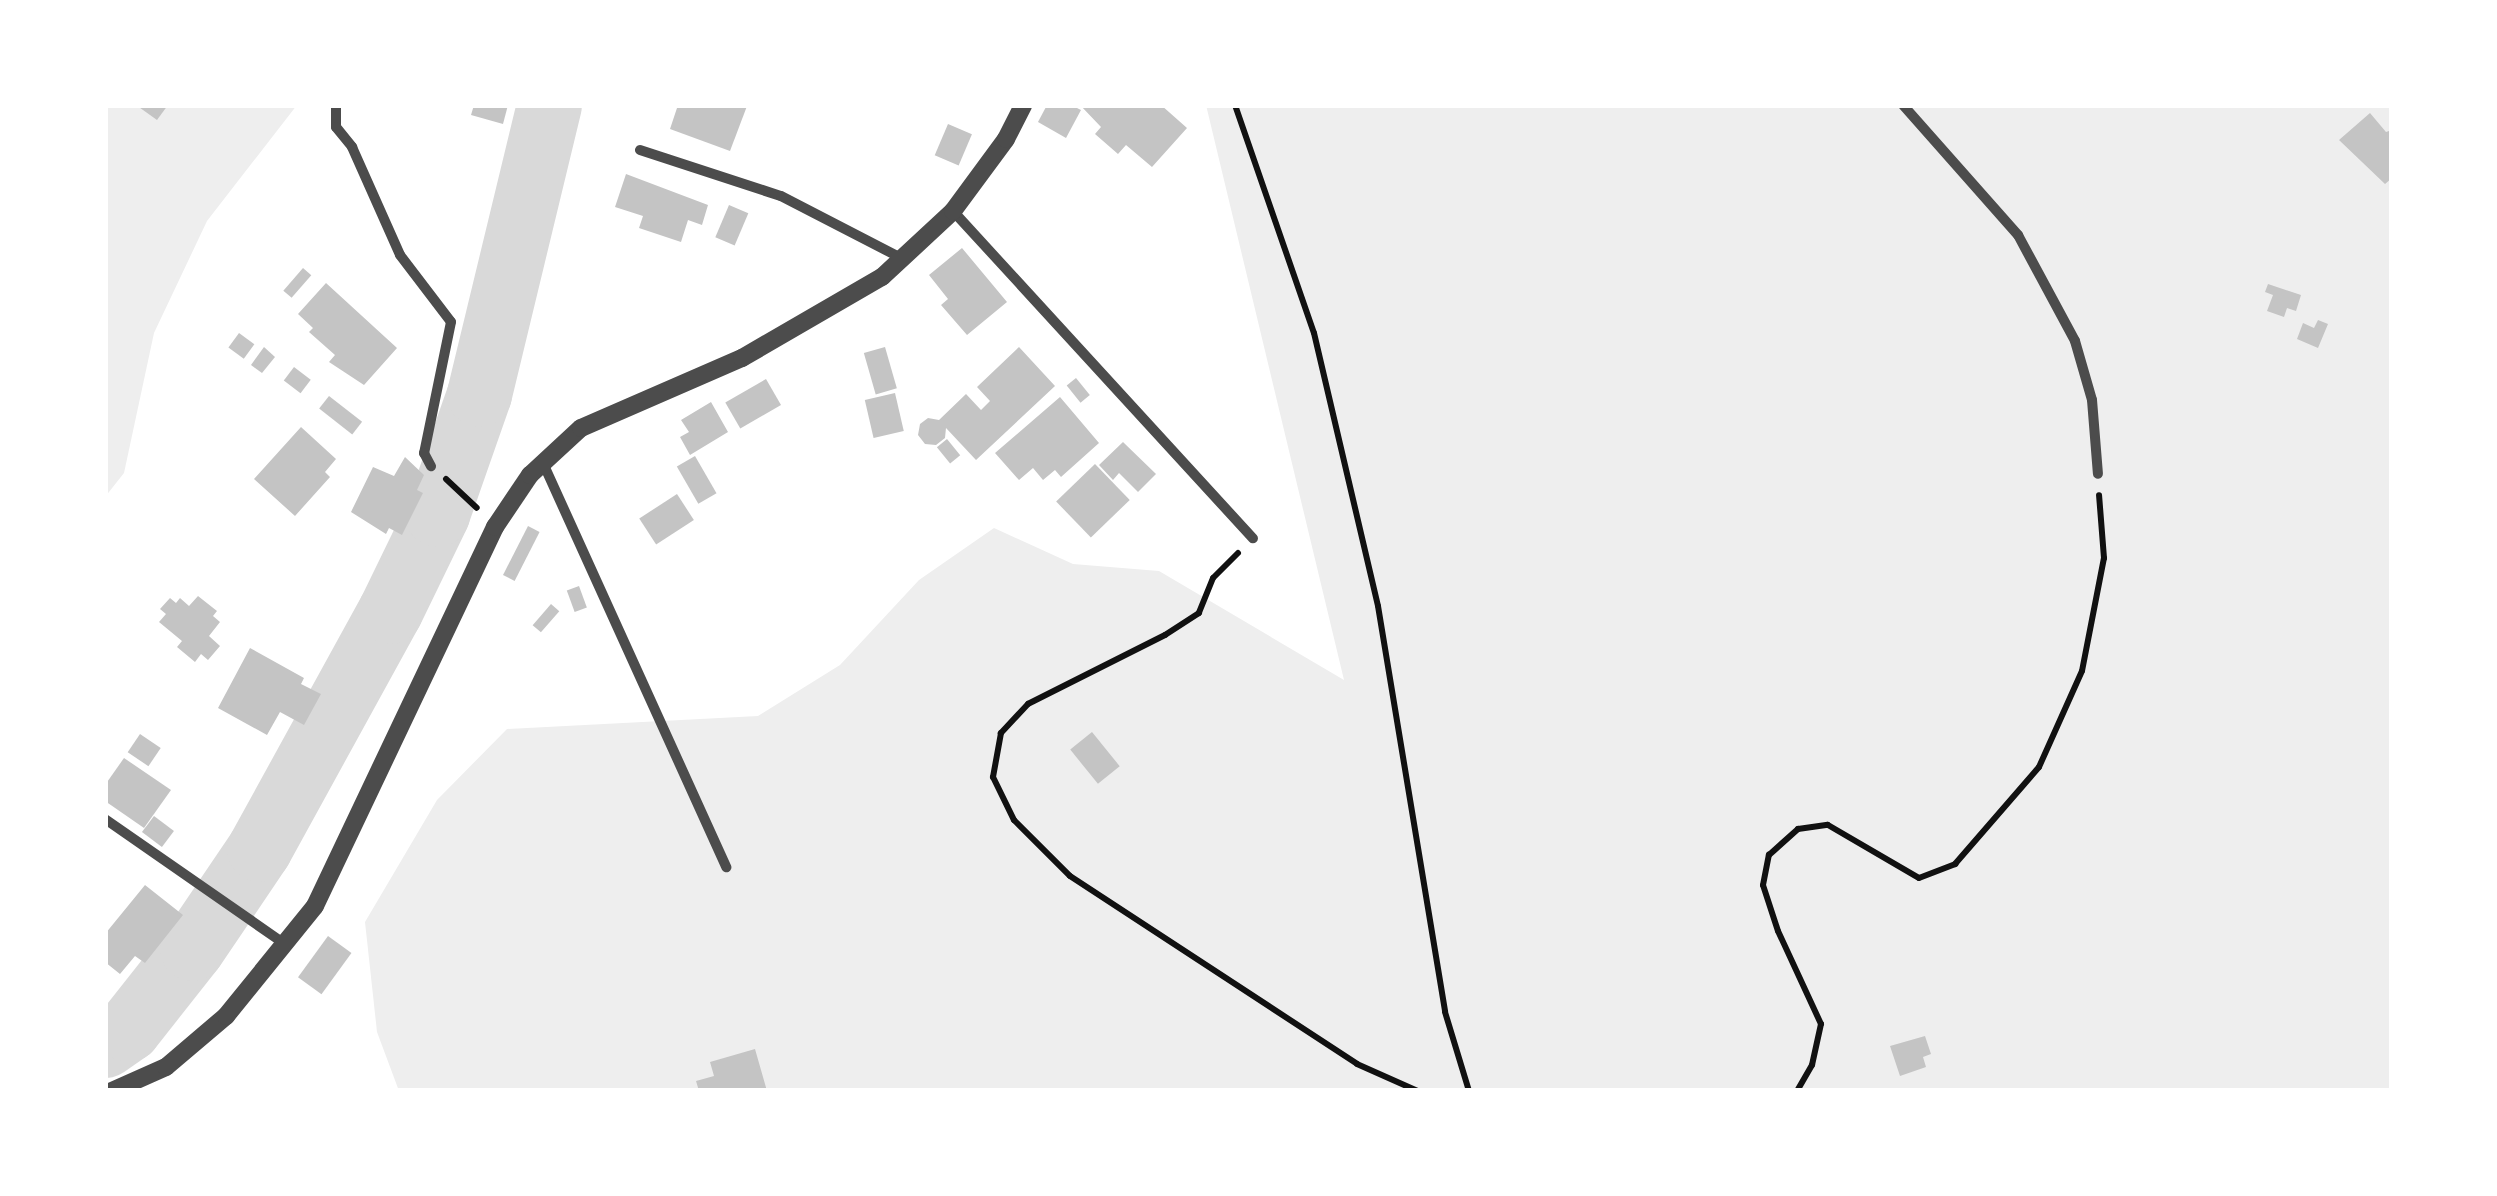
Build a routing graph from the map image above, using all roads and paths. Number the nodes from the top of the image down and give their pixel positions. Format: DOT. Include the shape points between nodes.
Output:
graph roads {
  1 [pos="336,105"];
  2 [pos="1023,105"];
  3 [pos="1235,105"];
  4 [pos="1903,105"];
  5 [pos="640,150"];
  6 [pos="953,211"];
  7 [pos="900,258"];
  8 [pos="543,463"];
  9 [pos="431,466"];
  10 [pos="2098,474"];
  11 [pos="1253,538"];
  12 [pos="105,819"];
  13 [pos="726,867"];
  14 [pos="287,945"];
  15 [pos="112,1091"];
  16 [pos="1418,1091"];
  17 [pos="1470,1091"];
  18 [pos="1796,1091"];
  1 -- 9 [label="street" via="336,127 352,147 400,255 451,322 424,453"];
  2 -- 6 [label="street"];
  3 -- 17 [label="path" via="1314,333 1378,606 1445,1012"];
  4 -- 10 [label="street" via="2018,234 2075,341 2092,400"];
  5 -- 7 [label="street" via="782,196"];
  6 -- 7 [label="street"];
  6 -- 11 [label="street"];
  7 -- 8 [label="street" via="882,277 742,358 581,428"];
  8 -- 13 [label="street"];
  8 -- 14 [label="street" via="495,527 316,906"];
  10 -- 18 [label="path" via="2104,558 2082,671 2039,766 1955,864 1919,878 1828,825 1798,829 1769,855 1763,884 1821,1024 1812,1065"];
  11 -- 16 [label="path" via="1214,578 1200,613 1028,704 1001,733 992,777 1014,820 1070,876 1357,1064"];
  12 -- 14 [label="street"];
  14 -- 15 [label="street" via="226,1016 166,1067"];
}
